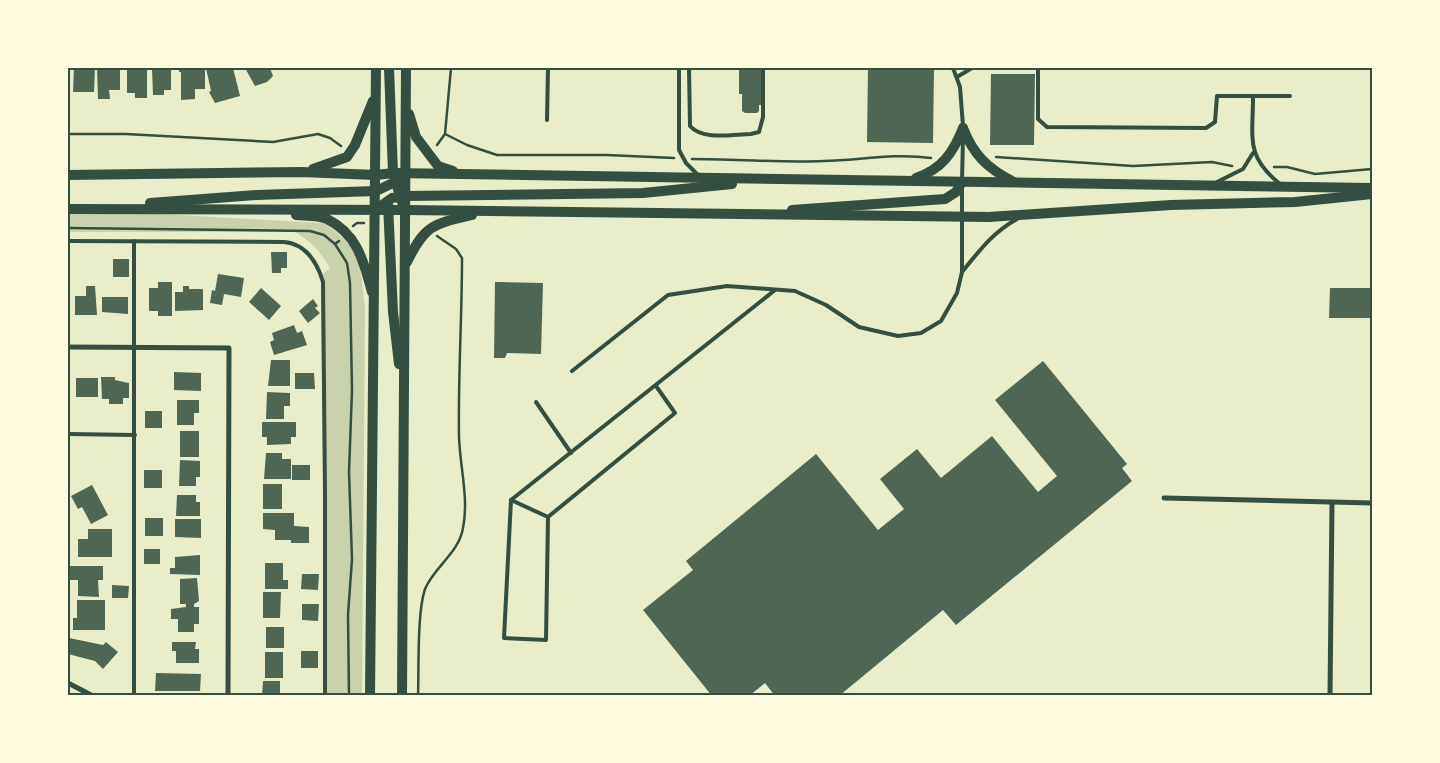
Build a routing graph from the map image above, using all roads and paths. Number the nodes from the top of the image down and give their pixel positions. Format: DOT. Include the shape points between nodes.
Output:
graph roads {
  1 [pos="376,68"];
  2 [pos="389,68"];
  3 [pos="406,68"];
  4 [pos="451,68"];
  5 [pos="548,68"];
  6 [pos="679,68"];
  7 [pos="689,68"];
  8 [pos="763,68"];
  9 [pos="953,68"];
  10 [pos="972,68"];
  11 [pos="1038,68"];
  12 [pos="957,76"];
  13 [pos="376,96"];
  14 [pos="1290,96"];
  15 [pos="1252,97"];
  16 [pos="406,105"];
  17 [pos="547,120"];
  18 [pos="963,128"];
  19 [pos="68,134"];
  20 [pos="445,134"];
  21 [pos="435,147"];
  22 [pos="345,149"];
  23 [pos="1253,153"];
  24 [pos="683,158"];
  25 [pos="983,162"];
  26 [pos="943,164"];
  27 [pos="1243,169"];
  28 [pos="1372,169"];
  29 [pos="1263,171"];
  30 [pos="301,172"];
  31 [pos="405,173"];
  32 [pos="461,174"];
  33 [pos="68,175"];
  34 [pos="376,175"];
  35 [pos="394,177"];
  36 [pos="700,178"];
  37 [pos="775,179"];
  38 [pos="906,181"];
  39 [pos="962,182"];
  40 [pos="1015,182"];
  41 [pos="1211,186"];
  42 [pos="1284,187"];
  43 [pos="1372,188"];
  44 [pos="380,189"];
  45 [pos="1372,194"];
  46 [pos="402,196"];
  47 [pos="388,205"];
  48 [pos="71,209"];
  49 [pos="255,209"];
  50 [pos="375,210"];
  51 [pos="406,210"];
  52 [pos="488,211"];
  53 [pos="1026,214"];
  54 [pos="731,215"];
  55 [pos="961,217"];
  56 [pos="363,223"];
  57 [pos="353,226"];
  58 [pos="68,228"];
  59 [pos="435,235"];
  60 [pos="343,237"];
  61 [pos="68,240"];
  62 [pos="134,241"];
  63 [pos="336,244"];
  64 [pos="405,265"];
  65 [pos="962,272"];
  66 [pos="775,290"];
  67 [pos="375,307"];
  68 [pos="68,347"];
  69 [pos="135,347"];
  70 [pos="572,371"];
  71 [pos="656,386"];
  72 [pos="536,402"];
  73 [pos="404,410"];
  74 [pos="68,434"];
  75 [pos="135,435"];
  76 [pos="571,453"];
  77 [pos="1164,498"];
  78 [pos="511,500"];
  79 [pos="1332,503"];
  80 [pos="1372,503"];
  81 [pos="548,516"];
  82 [pos="68,683"];
  83 [pos="93,696"];
  84 [pos="134,696"];
  85 [pos="228,696"];
  86 [pos="324,696"];
  87 [pos="349,696"];
  88 [pos="370,696"];
  89 [pos="402,696"];
  90 [pos="418,696"];
  91 [pos="1330,696"];
  1 -- 13 [label="main road"];
  2 -- 35 [label="main road"];
  3 -- 16 [label="main road"];
  4 -- 20 [label="path"];
  5 -- 17 [label="lane"];
  6 -- 24 [label="lane" via="679,146"];
  7 -- 8 [label="lane" via="690,126 704,135 759,132 763,117"];
  9 -- 12 [label="lane"];
  10 -- 12 [label="lane"];
  11 -- 15 [label="lane" via="1038,119 1047,127 1206,128 1215,122 1217,96"];
  12 -- 18 [label="lane" via="962,97"];
  13 -- 30 [label="main road" via="347,157"];
  13 -- 34 [label="main road"];
  14 -- 15 [label="lane"];
  15 -- 23 [label="lane"];
  16 -- 31 [label="main road"];
  16 -- 32 [label="main road" via="416,136 438,166"];
  18 -- 25 [label="main road" via="970,146"];
  18 -- 26 [label="main road" via="955,148"];
  18 -- 39 [label="lane"];
  19 -- 22 [label="path" via="273,142 318,134"];
  20 -- 21 [label="path"];
  20 -- 24 [label="path" via="498,155"];
  23 -- 27 [label="lane"];
  23 -- 29 [label="lane"];
  24 -- 26 [label="path" via="795,162 911,155 933,158"];
  24 -- 36 [label="lane"];
  25 -- 27 [label="path" via="992,156 1133,166 1212,162"];
  25 -- 40 [label="main road" via="994,172"];
  26 -- 38 [label="main road" via="928,174"];
  27 -- 41 [label="lane"];
  28 -- 29 [label="path" via="1324,174 1287,167"];
  29 -- 42 [label="lane"];
  30 -- 33 [label="main road"];
  30 -- 34 [label="main road"];
  31 -- 32 [label="main road"];
  31 -- 35 [label="main road"];
  31 -- 46 [label="main road"];
  32 -- 36 [label="main road"];
  34 -- 35 [label="main road"];
  34 -- 44 [label="main road"];
  35 -- 44 [label="main road"];
  35 -- 46 [label="main road"];
  36 -- 37 [label="main road"];
  37 -- 38 [label="main road"];
  37 -- 46 [label="main road" via="643,193"];
  38 -- 39 [label="main road"];
  39 -- 40 [label="main road"];
  39 -- 54 [label="main road" via="956,192 945,199"];
  39 -- 55 [label="lane"];
  40 -- 41 [label="main road"];
  41 -- 42 [label="main road"];
  42 -- 43 [label="main road"];
  44 -- 47 [label="main road"];
  44 -- 48 [label="main road"];
  44 -- 50 [label="main road"];
  45 -- 53 [label="main road" via="1295,202 1171,205"];
  46 -- 47 [label="main road"];
  46 -- 51 [label="main road"];
  47 -- 50 [label="main road"];
  47 -- 51 [label="main road"];
  47 -- 73 [label="main road"];
  48 -- 49 [label="main road"];
  49 -- 50 [label="main road"];
  49 -- 67 [label="main road" via="326,219 346,233 362,253"];
  50 -- 67 [label="main road"];
  51 -- 52 [label="main road"];
  51 -- 64 [label="main road"];
  52 -- 54 [label="main road"];
  52 -- 64 [label="main road" via="438,223 419,238"];
  53 -- 55 [label="main road"];
  53 -- 65 [label="lane" via="1000,228"];
  54 -- 55 [label="main road"];
  55 -- 65 [label="lane"];
  56 -- 57 [label="path"];
  58 -- 63 [label="path" via="310,231 324,235"];
  59 -- 90 [label="path" via="456,249 462,258 459,438 464,520 461,538 425,590 421,609"];
  60 -- 63 [label="path"];
  61 -- 62 [label="lane"];
  62 -- 69 [label="lane"];
  62 -- 86 [label="lane" via="291,242 303,248 319,271 323,282"];
  63 -- 87 [label="path" via="348,263 350,283 352,559 348,615"];
  64 -- 73 [label="main road"];
  65 -- 66 [label="lane" via="957,293 942,321 921,333 898,336 859,327 826,305 794,291"];
  66 -- 70 [label="lane" via="727,286 668,296"];
  66 -- 71 [label="lane"];
  67 -- 88 [label="main road"];
  68 -- 69 [label="street"];
  69 -- 75 [label="lane"];
  69 -- 85 [label="street" via="229,348"];
  71 -- 76 [label="lane"];
  71 -- 81 [label="lane" via="674,413"];
  72 -- 76 [label="lane"];
  73 -- 89 [label="main road"];
  74 -- 75 [label="lane"];
  75 -- 84 [label="lane"];
  76 -- 78 [label="lane"];
  77 -- 79 [label="street"];
  78 -- 81 [label="lane"];
  78 -- 81 [label="lane" via="504,638 546,640"];
  79 -- 80 [label="street"];
  79 -- 91 [label="street"];
  82 -- 83 [label="street"];
}
